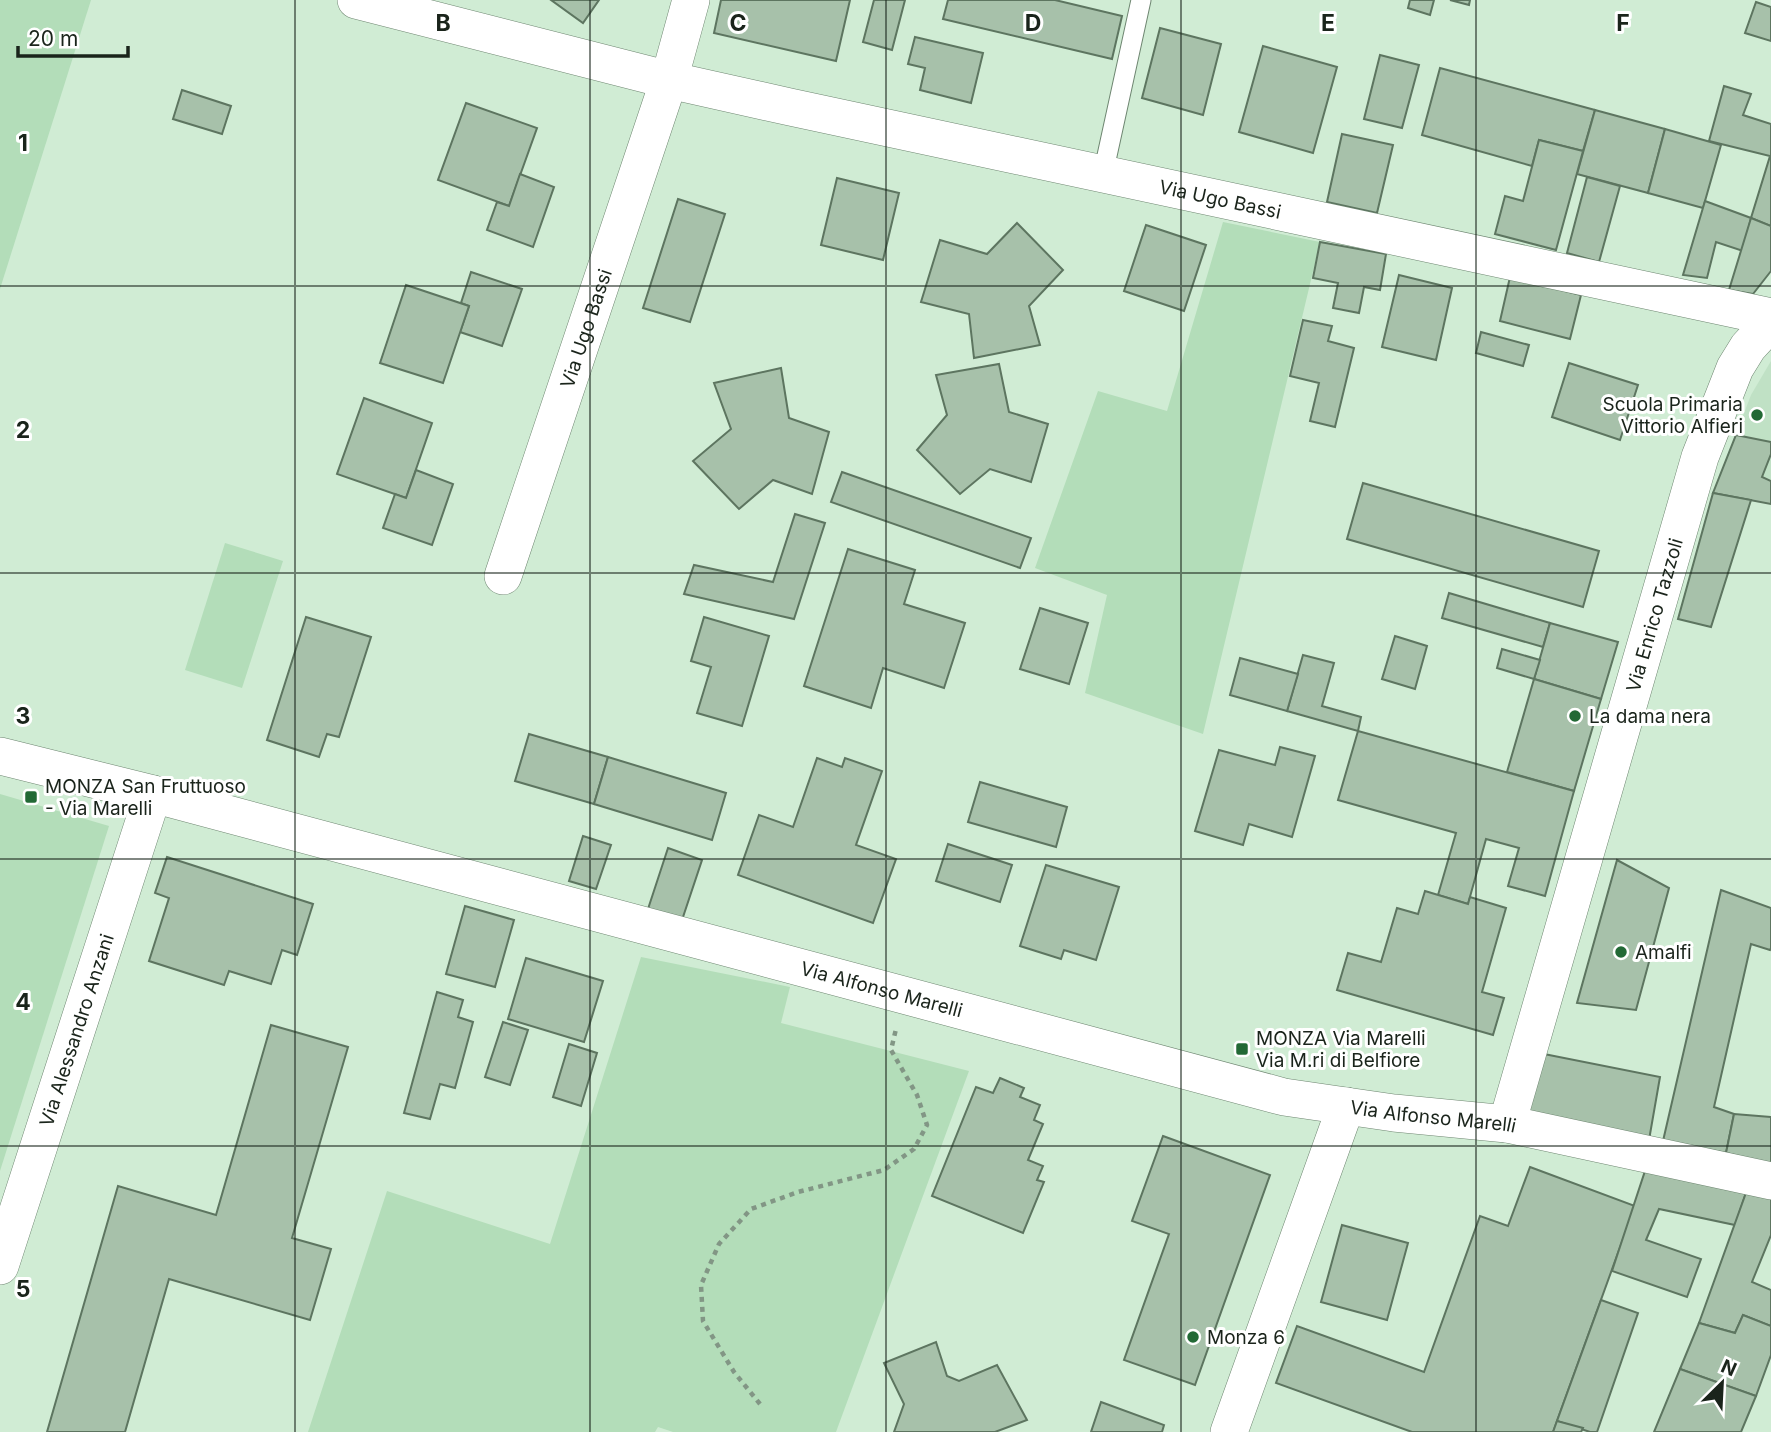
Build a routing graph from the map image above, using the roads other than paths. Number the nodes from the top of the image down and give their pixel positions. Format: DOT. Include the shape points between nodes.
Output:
graph roads {
  1 [pos="356,0"];
  2 [pos="691,0"];
  3 [pos="1141,0"];
  4 [pos="669,80"];
  5 [pos="1103,174"];
  6 [pos="1771,319"];
  7 [pos="503,576"];
  8 [pos="0,756"];
  9 [pos="153,794"];
  10 [pos="1346,1106"];
  11 [pos="1507,1124"];
  12 [pos="1771,1181"];
  13 [pos="0,1266"];
  14 [pos="1229,1432"];
  1 -- 4 [label="street, Via Ugo Bassi"];
  2 -- 4 [label="street"];
  3 -- 5 [label="lane"];
  4 -- 5 [label="street, Via Ugo Bassi"];
  4 -- 7 [label="street, Via Ugo Bassi"];
  5 -- 6 [label="street, Via Ugo Bassi"];
  6 -- 11 [label="street, Via Enrico Tazzoli" via="1735,368 1700,457"];
  8 -- 9 [label="street, Via Alfonso Marelli"];
  9 -- 10 [label="street, Via Alfonso Marelli" via="1284,1097"];
  9 -- 13 [label="street, Via Alessandro Anzani"];
  10 -- 11 [label="street, Via Alfonso Marelli"];
  10 -- 14 [label="street"];
  11 -- 12 [label="street, Via Alfonso Marelli"];
}
